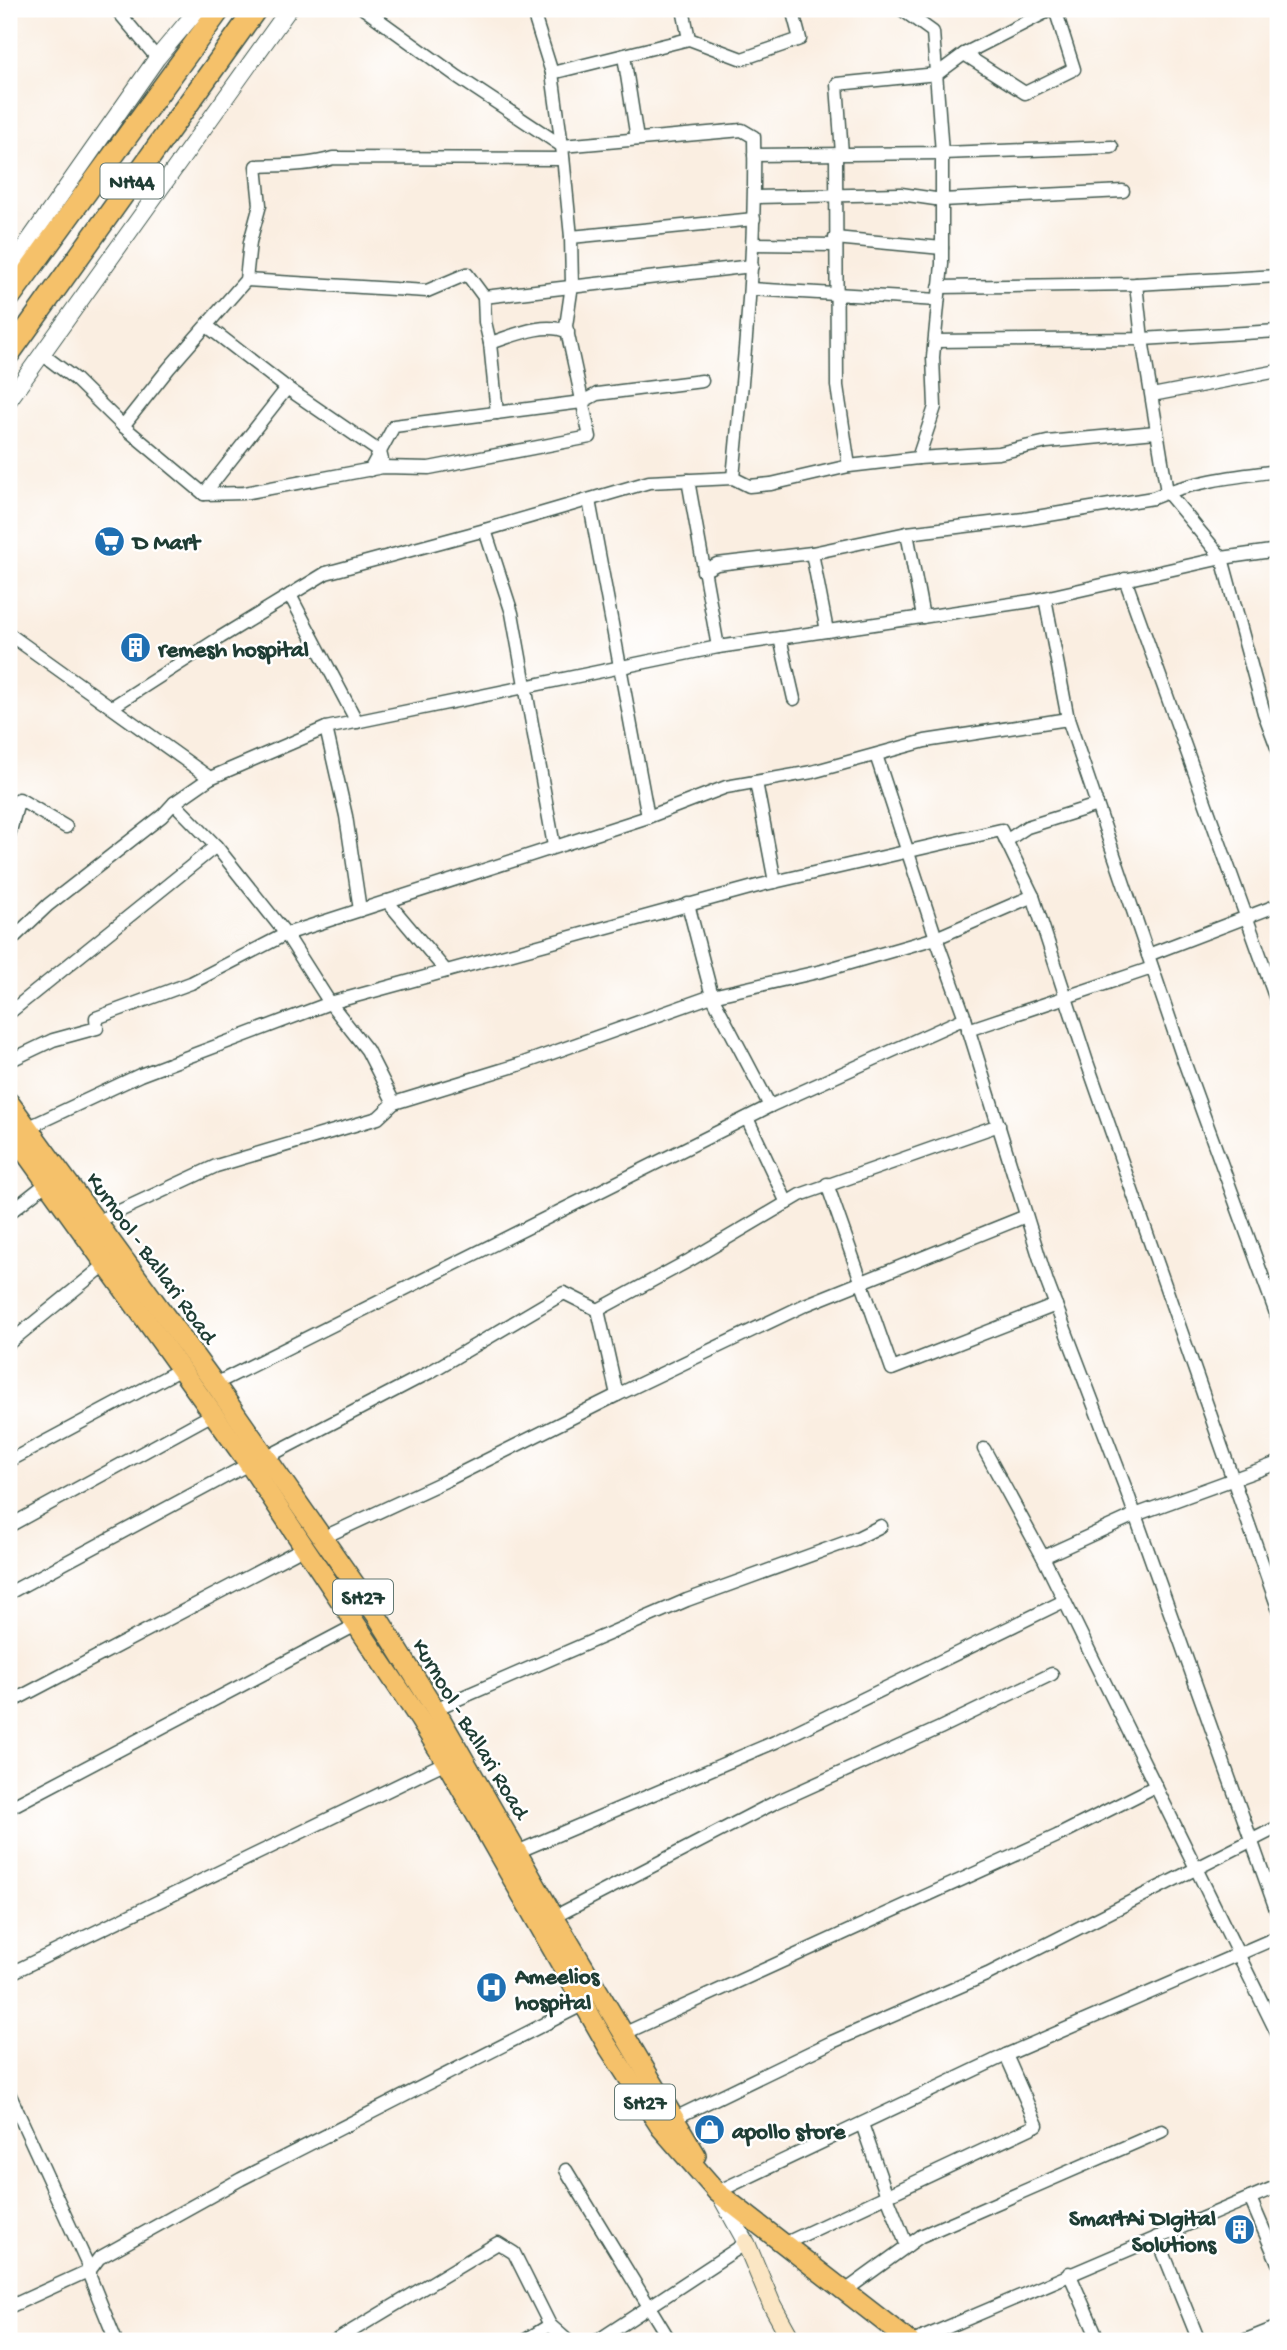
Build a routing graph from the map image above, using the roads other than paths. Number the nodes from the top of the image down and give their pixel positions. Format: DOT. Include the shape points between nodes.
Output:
graph roads {
  1 [pos="116,9"];
  2 [pos="198,9"];
  3 [pos="220,9"];
  4 [pos="256,9"];
  5 [pos="289,9"];
  6 [pos="364,9"];
  7 [pos="532,9"];
  8 [pos="683,9"];
  9 [pos="792,9"];
  10 [pos="901,9"];
  11 [pos="1054,9"];
  12 [pos="1276,9"];
  13 [pos="1278,33"];
  14 [pos="689,39"];
  15 [pos="964,54"];
  16 [pos="624,56"];
  17 [pos="157,58"];
  18 [pos="552,73"];
  19 [pos="937,74"];
  20 [pos="637,139"];
  21 [pos="1112,147"];
  22 [pos="563,153"];
  23 [pos="942,153"];
  24 [pos="839,154"];
  25 [pos="754,155"];
  26 [pos="1123,191"];
  27 [pos="835,195"];
  28 [pos="755,197"];
  29 [pos="942,200"];
  30 [pos="754,219"];
  31 [pos="572,237"];
  32 [pos="835,241"];
  33 [pos="753,244"];
  34 [pos="942,248"];
  35 [pos="752,266"];
  36 [pos="9,269"];
  37 [pos="1278,276"];
  38 [pos="246,280"];
  39 [pos="1136,284"];
  40 [pos="572,285"];
  41 [pos="751,289"];
  42 [pos="836,294"];
  43 [pos="939,294"];
  44 [pos="484,297"];
  45 [pos="9,298"];
  46 [pos="207,326"];
  47 [pos="1278,331"];
  48 [pos="568,332"];
  49 [pos="1142,339"];
  50 [pos="934,341"];
  51 [pos="490,343"];
  52 [pos="9,354"];
  53 [pos="42,354"];
  54 [pos="1278,371"];
  55 [pos="702,381"];
  56 [pos="287,388"];
  57 [pos="1152,395"];
  58 [pos="9,400"];
  59 [pos="582,402"];
  60 [pos="498,413"];
  61 [pos="123,426"];
  62 [pos="1156,432"];
  63 [pos="380,452"];
  64 [pos="918,458"];
  65 [pos="849,467"];
  66 [pos="377,468"];
  67 [pos="1278,471"];
  68 [pos="733,478"];
  69 [pos="688,480"];
  70 [pos="1167,492"];
  71 [pos="204,494"];
  72 [pos="589,500"];
  73 [pos="485,530"];
  74 [pos="907,533"];
  75 [pos="1278,550"];
  76 [pos="812,553"];
  77 [pos="1222,558"];
  78 [pos="703,571"];
  79 [pos="1125,579"];
  80 [pos="290,595"];
  81 [pos="1045,598"];
  82 [pos="923,617"];
  83 [pos="827,631"];
  84 [pos="9,634"];
  85 [pos="780,638"];
  86 [pos="718,648"];
  87 [pos="619,668"];
  88 [pos="527,686"];
  89 [pos="794,699"];
  90 [pos="112,708"];
  91 [pos="1068,719"];
  92 [pos="357,722"];
  93 [pos="326,729"];
  94 [pos="1278,750"];
  95 [pos="876,755"];
  96 [pos="210,778"];
  97 [pos="756,782"];
  98 [pos="174,803"];
  99 [pos="1097,805"];
  100 [pos="648,817"];
  101 [pos="66,827"];
  102 [pos="9,835"];
  103 [pos="1006,841"];
  104 [pos="216,846"];
  105 [pos="554,846"];
  106 [pos="907,851"];
  107 [pos="775,882"];
  108 [pos="1033,896"];
  109 [pos="387,901"];
  110 [pos="688,904"];
  111 [pos="1278,905"];
  112 [pos="360,910"];
  113 [pos="1248,917"];
  114 [pos="286,934"];
  115 [pos="936,938"];
  116 [pos="9,942"];
  117 [pos="1150,961"];
  118 [pos="446,971"];
  119 [pos="712,996"];
  120 [pos="1066,997"];
  121 [pos="330,1003"];
  122 [pos="1278,1005"];
  123 [pos="9,1013"];
  124 [pos="967,1024"];
  125 [pos="9,1061"];
  126 [pos="9,1102"];
  127 [pos="394,1103"];
  128 [pos="770,1107"];
  129 [pos="747,1118"];
  130 [pos="999,1125"];
  131 [pos="18,1129"];
  132 [pos="47,1183"];
  133 [pos="827,1184"];
  134 [pos="787,1203"];
  135 [pos="9,1213"];
  136 [pos="1026,1216"];
  137 [pos="97,1221"];
  138 [pos="106,1264"];
  139 [pos="863,1281"];
  140 [pos="1056,1305"];
  141 [pos="598,1310"];
  142 [pos="1278,1319"];
  143 [pos="9,1343"];
  144 [pos="181,1369"];
  145 [pos="215,1384"];
  146 [pos="617,1395"];
  147 [pos="213,1414"];
  148 [pos="985,1450"];
  149 [pos="9,1461"];
  150 [pos="257,1461"];
  151 [pos="1278,1463"];
  152 [pos="1232,1478"];
  153 [pos="1135,1515"];
  154 [pos="9,1526"];
  155 [pos="881,1526"];
  156 [pos="313,1543"];
  157 [pos="1043,1557"];
  158 [pos="9,1593"];
  159 [pos="1064,1601"];
  160 [pos="1278,1608"];
  161 [pos="356,1625"];
  162 [pos="1052,1674"];
  163 [pos="9,1703"];
  164 [pos="435,1709"];
  165 [pos="446,1762"];
  166 [pos="1156,1786"];
  167 [pos="9,1808"];
  168 [pos="1278,1827"];
  169 [pos="1251,1842"];
  170 [pos="517,1852"];
  171 [pos="1197,1868"];
  172 [pos="1278,1915"];
  173 [pos="554,1917"];
  174 [pos="1278,1937"];
  175 [pos="1237,1955"];
  176 [pos="9,1974"];
  177 [pos="584,2004"];
  178 [pos="623,2034"];
  179 [pos="1278,2035"];
  180 [pos="1006,2055"];
  181 [pos="9,2093"];
  182 [pos="675,2118"];
  183 [pos="862,2124"];
  184 [pos="1161,2131"];
  185 [pos="566,2170"];
  186 [pos="1278,2186"];
  187 [pos="718,2192"];
  188 [pos="887,2196"];
  189 [pos="1251,2198"];
  190 [pos="1157,2237"];
  191 [pos="746,2243"];
  192 [pos="786,2243"];
  193 [pos="907,2246"];
  194 [pos="1278,2263"];
  195 [pos="90,2270"];
  196 [pos="1069,2273"];
  197 [pos="845,2291"];
  198 [pos="9,2306"];
  199 [pos="649,2307"];
  200 [pos="550,2325"];
  201 [pos="1278,2327"];
  202 [pos="116,2341"];
  203 [pos="335,2341"];
  204 [pos="524,2341"];
  205 [pos="568,2341"];
  206 [pos="597,2341"];
  207 [pos="670,2341"];
  208 [pos="792,2341"];
  209 [pos="909,2341"];
  210 [pos="915,2341"];
  211 [pos="1099,2341"];
  212 [pos="1199,2341"];
  213 [pos="1243,2341"];
  1 -- 17 [label="street"];
  2 -- 17 [label="street"];
  3 -- 45 [label="highway, NH44"];
  4 -- 52 [label="highway, NH44"];
  5 -- 53 [label="street"];
  6 -- 22 [label="street"];
  7 -- 18 [label="street"];
  8 -- 14 [label="street"];
  9 -- 14 [label="street" via="800,39 742,58"];
  10 -- 19 [label="street" via="933,32"];
  11 -- 15 [label="street"];
  11 -- 15 [label="street" via="1074,69 1025,93"];
  12 -- 13 [label="street"];
  14 -- 16 [label="street"];
  15 -- 19 [label="street"];
  16 -- 18 [label="street"];
  16 -- 20 [label="street"];
  17 -- 36 [label="street"];
  18 -- 22 [label="street"];
  19 -- 23 [label="street"];
  19 -- 24 [label="street" via="837,84"];
  20 -- 22 [label="street"];
  20 -- 25 [label="street" via="742,130 754,137"];
  21 -- 23 [label="street"];
  22 -- 31 [label="street"];
  22 -- 38 [label="street" via="333,158 311,165 256,166 260,205"];
  23 -- 24 [label="street"];
  23 -- 29 [label="street"];
  24 -- 25 [label="street"];
  24 -- 27 [label="street"];
  25 -- 28 [label="street"];
  26 -- 29 [label="street"];
  27 -- 28 [label="street"];
  27 -- 29 [label="street" via="901,194"];
  27 -- 32 [label="street"];
  28 -- 30 [label="street"];
  29 -- 34 [label="street"];
  30 -- 31 [label="street"];
  30 -- 33 [label="street"];
  31 -- 40 [label="street"];
  32 -- 33 [label="street"];
  32 -- 34 [label="street"];
  32 -- 42 [label="street"];
  33 -- 35 [label="street"];
  34 -- 43 [label="street"];
  35 -- 40 [label="street"];
  35 -- 41 [label="street"];
  37 -- 39 [label="street"];
  38 -- 44 [label="street" via="427,291 467,274"];
  38 -- 46 [label="street"];
  39 -- 43 [label="street"];
  39 -- 49 [label="street"];
  40 -- 44 [label="street"];
  40 -- 48 [label="street"];
  41 -- 42 [label="street"];
  41 -- 68 [label="street"];
  42 -- 43 [label="street"];
  42 -- 65 [label="street" via="837,386"];
  43 -- 50 [label="street"];
  44 -- 51 [label="street"];
  46 -- 56 [label="street"];
  46 -- 61 [label="street"];
  47 -- 49 [label="street"];
  48 -- 51 [label="street" via="548,328"];
  48 -- 59 [label="street"];
  49 -- 50 [label="street"];
  49 -- 57 [label="street"];
  50 -- 64 [label="street" via="935,407"];
  51 -- 60 [label="street"];
  53 -- 58 [label="street"];
  53 -- 61 [label="street"];
  54 -- 57 [label="street"];
  55 -- 59 [label="street" via="597,394"];
  56 -- 63 [label="street"];
  56 -- 71 [label="street"];
  57 -- 62 [label="street"];
  59 -- 60 [label="street"];
  59 -- 66 [label="street" via="590,437 429,468"];
  60 -- 63 [label="street" via="394,426"];
  61 -- 71 [label="street"];
  62 -- 64 [label="street" via="1047,442 999,453"];
  62 -- 70 [label="street"];
  63 -- 66 [label="street"];
  64 -- 65 [label="street"];
  65 -- 68 [label="street" via="772,484 749,486"];
  66 -- 71 [label="street" via="244,493"];
  67 -- 70 [label="street"];
  68 -- 69 [label="street"];
  69 -- 72 [label="street" via="649,482"];
  69 -- 78 [label="street"];
  70 -- 74 [label="street" via="1037,517"];
  70 -- 77 [label="street"];
  72 -- 73 [label="street"];
  72 -- 87 [label="street"];
  73 -- 80 [label="street" via="326,573"];
  73 -- 88 [label="street" via="512,613"];
  74 -- 76 [label="street"];
  74 -- 82 [label="street"];
  75 -- 77 [label="street"];
  76 -- 78 [label="street" via="733,562"];
  76 -- 83 [label="street"];
  77 -- 79 [label="street"];
  77 -- 94 [label="street"];
  78 -- 86 [label="street"];
  79 -- 81 [label="street"];
  79 -- 113 [label="street"];
  80 -- 90 [label="street"];
  80 -- 92 [label="street"];
  81 -- 82 [label="street"];
  81 -- 91 [label="street"];
  82 -- 83 [label="street"];
  83 -- 85 [label="street"];
  84 -- 90 [label="street"];
  85 -- 86 [label="street"];
  85 -- 89 [label="street"];
  86 -- 87 [label="street"];
  87 -- 88 [label="street"];
  87 -- 100 [label="street"];
  88 -- 92 [label="street"];
  88 -- 105 [label="street"];
  90 -- 96 [label="street"];
  91 -- 95 [label="street" via="925,741"];
  91 -- 99 [label="street"];
  92 -- 93 [label="street"];
  93 -- 96 [label="street"];
  93 -- 112 [label="street" via="346,816"];
  95 -- 97 [label="street"];
  95 -- 106 [label="street"];
  96 -- 98 [label="street"];
  97 -- 100 [label="street" via="726,787"];
  97 -- 107 [label="street"];
  98 -- 104 [label="street"];
  98 -- 116 [label="street"];
  99 -- 103 [label="street" via="1027,827"];
  99 -- 117 [label="street"];
  100 -- 105 [label="street"];
  101 -- 102 [label="street" via="19,799"];
  103 -- 106 [label="street" via="1000,830"];
  103 -- 108 [label="street"];
  104 -- 114 [label="street"];
  104 -- 123 [label="street"];
  105 -- 109 [label="street"];
  106 -- 107 [label="street"];
  106 -- 115 [label="street"];
  107 -- 110 [label="street"];
  108 -- 115 [label="street"];
  108 -- 120 [label="street"];
  109 -- 112 [label="street"];
  109 -- 118 [label="street"];
  110 -- 118 [label="street"];
  110 -- 119 [label="street"];
  111 -- 113 [label="street"];
  112 -- 114 [label="street"];
  113 -- 117 [label="street"];
  113 -- 122 [label="street"];
  114 -- 121 [label="street"];
  114 -- 125 [label="street" via="191,982 96,1018 97,1028 53,1040"];
  115 -- 119 [label="street"];
  115 -- 124 [label="street"];
  117 -- 120 [label="street"];
  117 -- 142 [label="street"];
  118 -- 121 [label="street"];
  119 -- 127 [label="street" via="518,1065"];
  119 -- 128 [label="street"];
  120 -- 124 [label="street"];
  120 -- 152 [label="street"];
  121 -- 127 [label="street" via="367,1050"];
  121 -- 131 [label="street" via="140,1075"];
  124 -- 128 [label="street"];
  124 -- 130 [label="street"];
  126 -- 131 [label="main road, Kurnool - Ballari Road / SH27"];
  127 -- 137 [label="street" via="378,1118 216,1166"];
  128 -- 129 [label="street"];
  129 -- 134 [label="street"];
  129 -- 145 [label="street"];
  130 -- 133 [label="street"];
  130 -- 136 [label="street"];
  131 -- 132 [label="main road, Kurnool - Ballari Road / SH27"];
  131 -- 137 [label="main road, Kurnool - Ballari Road / SH27"];
  132 -- 135 [label="street"];
  132 -- 138 [label="main road, Kurnool - Ballari Road / SH27"];
  133 -- 134 [label="street"];
  133 -- 139 [label="street"];
  134 -- 141 [label="street"];
  136 -- 139 [label="street"];
  136 -- 140 [label="street"];
  137 -- 145 [label="main road, Kurnool - Ballari Road / SH27"];
  138 -- 143 [label="street"];
  138 -- 144 [label="main road, Kurnool - Ballari Road / SH27"];
  139 -- 140 [label="street" via="892,1370"];
  139 -- 146 [label="street"];
  140 -- 153 [label="street"];
  141 -- 146 [label="street"];
  141 -- 150 [label="street" via="564,1293 430,1371"];
  144 -- 147 [label="main road, Kurnool - Ballari Road / SH27"];
  144 -- 149 [label="street"];
  145 -- 150 [label="main road, Kurnool - Ballari Road / SH27"];
  146 -- 156 [label="street"];
  147 -- 150 [label="main road, Kurnool - Ballari Road / SH27"];
  147 -- 154 [label="street"];
  148 -- 157 [label="street"];
  150 -- 156 [label="main road, Kurnool - Ballari Road / SH27"];
  150 -- 158 [label="street"];
  151 -- 152 [label="street"];
  152 -- 153 [label="street"];
  152 -- 160 [label="street"];
  153 -- 157 [label="street"];
  153 -- 169 [label="street"];
  155 -- 164 [label="street" via="687,1600"];
  156 -- 161 [label="main road, Kurnool - Ballari Road / SH27"];
  156 -- 163 [label="street"];
  156 -- 164 [label="main road, Kurnool - Ballari Road / SH27" via="377,1616"];
  157 -- 159 [label="street"];
  159 -- 166 [label="street"];
  159 -- 170 [label="street" via="775,1742"];
  161 -- 165 [label="main road, Kurnool - Ballari Road / SH27"];
  161 -- 167 [label="street"];
  162 -- 173 [label="street" via="775,1803"];
  164 -- 170 [label="main road, Kurnool - Ballari Road / SH27"];
  165 -- 176 [label="street"];
  165 -- 177 [label="main road, Kurnool - Ballari Road / SH27"];
  166 -- 171 [label="street"];
  166 -- 178 [label="street" via="1044,1842"];
  168 -- 169 [label="street"];
  169 -- 171 [label="street"];
  169 -- 172 [label="street"];
  170 -- 173 [label="main road, Kurnool - Ballari Road / SH27"];
  171 -- 175 [label="street"];
  171 -- 182 [label="street" via="988,1975 832,2042"];
  173 -- 178 [label="main road, Kurnool - Ballari Road / SH27"];
  174 -- 175 [label="street"];
  175 -- 179 [label="street"];
  175 -- 180 [label="street"];
  177 -- 187 [label="main road, Kurnool - Ballari Road / SH27" via="661,2128"];
  177 -- 195 [label="street" via="240,2179 99,2258"];
  178 -- 182 [label="main road, Kurnool - Ballari Road / SH27"];
  180 -- 183 [label="street"];
  180 -- 188 [label="street" via="1037,2125"];
  181 -- 195 [label="street"];
  182 -- 187 [label="main road, Kurnool - Ballari Road"];
  183 -- 187 [label="street"];
  183 -- 188 [label="street"];
  184 -- 193 [label="street" via="973,2212"];
  185 -- 199 [label="street"];
  186 -- 189 [label="street"];
  187 -- 191 [label="street"];
  187 -- 192 [label="main road, Kurnool - Ballari Road / SH27"];
  188 -- 192 [label="street"];
  188 -- 193 [label="street"];
  189 -- 190 [label="street"];
  189 -- 194 [label="street"];
  190 -- 196 [label="street"];
  190 -- 212 [label="street"];
  191 -- 199 [label="street"];
  191 -- 208 [label="main road"];
  192 -- 197 [label="main road, Kurnool - Ballari Road / SH27"];
  193 -- 197 [label="street"];
  195 -- 198 [label="street"];
  195 -- 202 [label="street"];
  196 -- 210 [label="street"];
  196 -- 211 [label="street"];
  197 -- 209 [label="main road, Kurnool - Ballari Road / SH27"];
  199 -- 206 [label="street"];
  199 -- 207 [label="street"];
  200 -- 203 [label="street" via="514,2253 498,2244"];
  200 -- 204 [label="street"];
  200 -- 205 [label="street"];
  201 -- 213 [label="street"];
}
